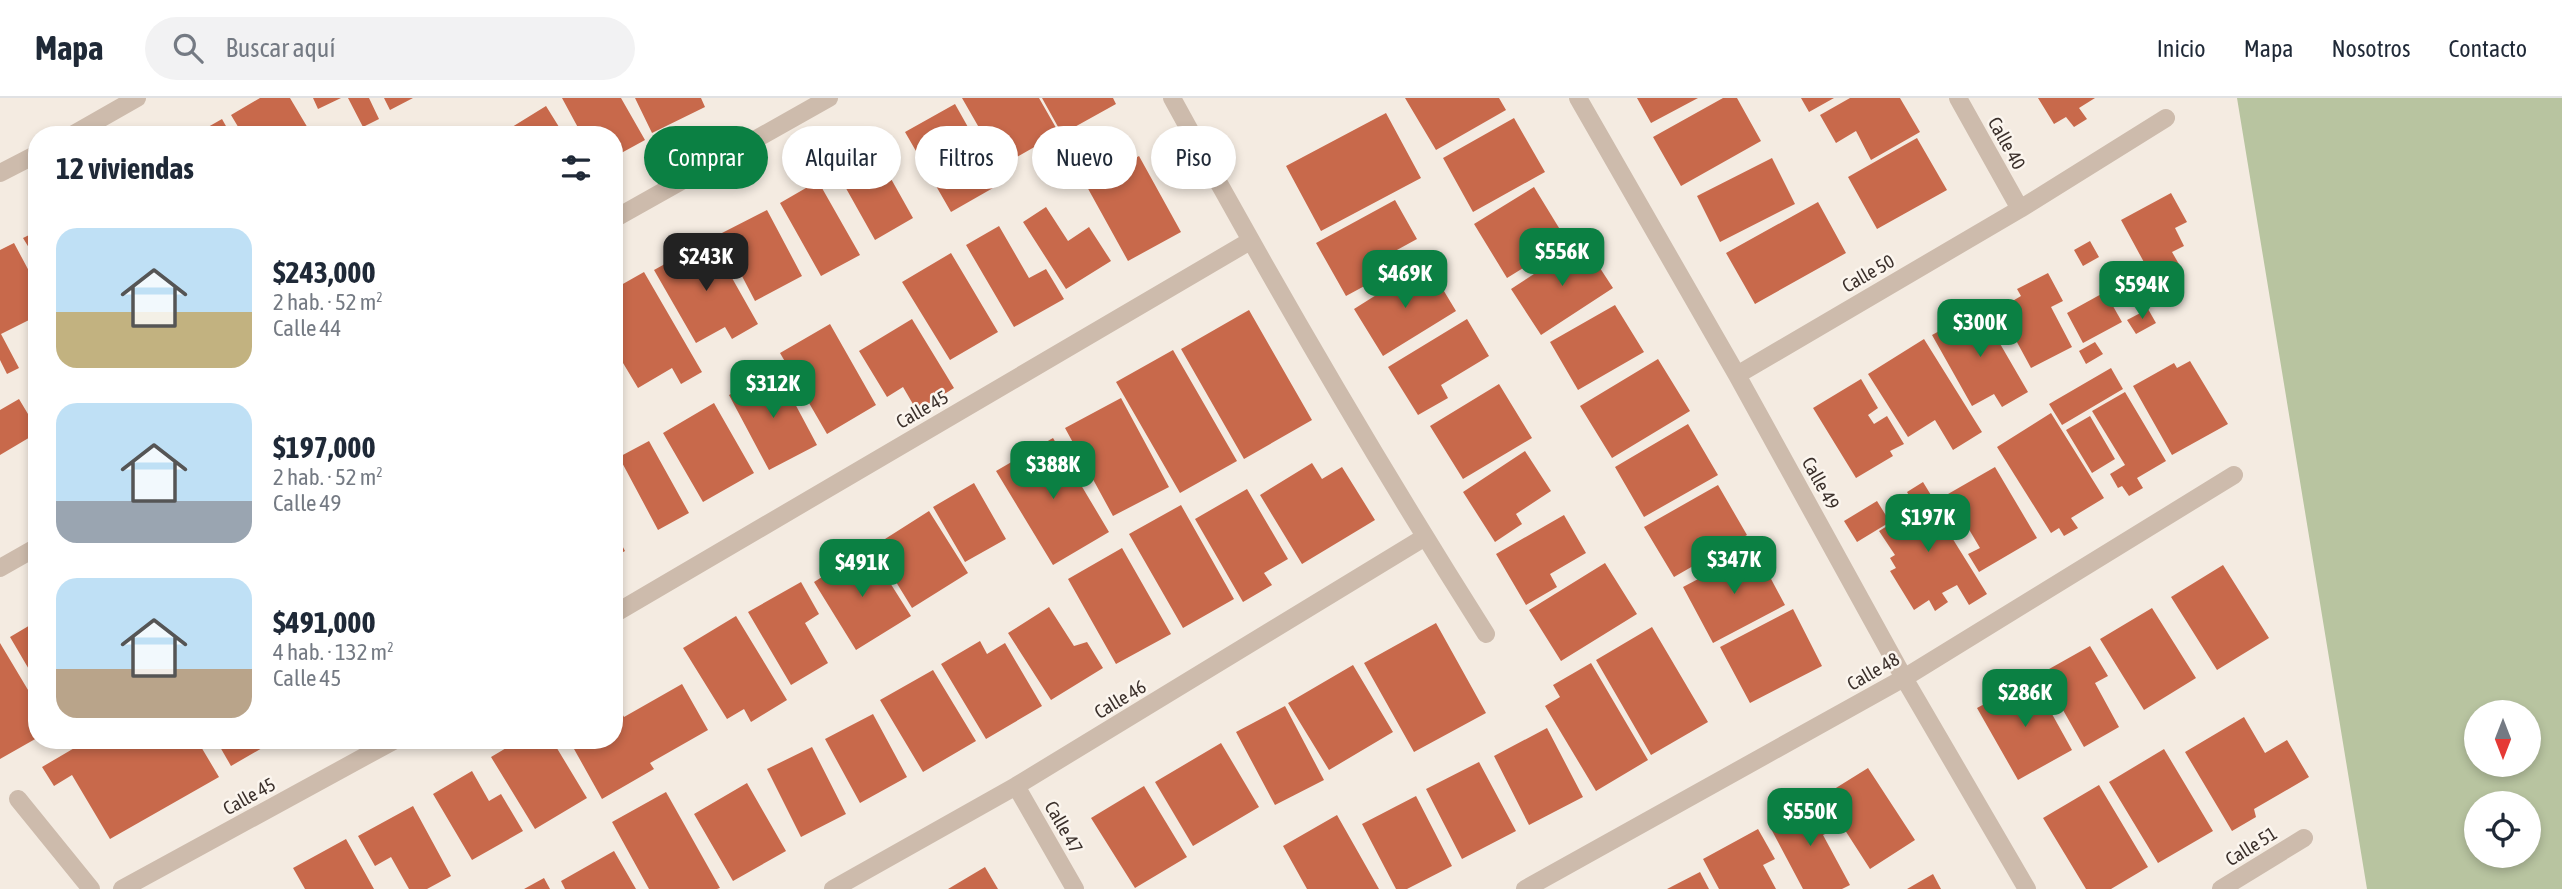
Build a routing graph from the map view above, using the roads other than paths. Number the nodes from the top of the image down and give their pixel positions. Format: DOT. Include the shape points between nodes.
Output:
graph roads {
  1 [pos="137,98"];
  2 [pos="829,98"];
  3 [pos="1172,98"];
  4 [pos="1578,98"];
  5 [pos="1958,98"];
  6 [pos="2166,118"];
  7 [pos="107,126"];
  8 [pos="28,159"];
  9 [pos="0,173"];
  10 [pos="2020,209"];
  11 [pos="623,214"];
  12 [pos="1250,241"];
  13 [pos="1738,374"];
  14 [pos="2234,475"];
  15 [pos="1424,537"];
  16 [pos="28,552"];
  17 [pos="0,568"];
  18 [pos="623,609"];
  19 [pos="1486,634"];
  20 [pos="1904,678"];
  21 [pos="379,749"];
  22 [pos="1016,786"];
  23 [pos="18,799"];
  24 [pos="2304,838"];
  25 [pos="91,889"];
  26 [pos="122,889"];
  27 [pos="833,889"];
  28 [pos="1075,889"];
  29 [pos="1525,889"];
  30 [pos="2027,889"];
  31 [pos="2221,889"];
  1 -- 7 [label="street"];
  2 -- 11 [label="street"];
  3 -- 12 [label="street"];
  4 -- 13 [label="street, Calle 49"];
  5 -- 10 [label="street, Calle 40"];
  6 -- 10 [label="street, Calle 50"];
  8 -- 9 [label="street"];
  10 -- 13 [label="street, Calle 50"];
  12 -- 15 [label="street"];
  12 -- 18 [label="street, Calle 45"];
  13 -- 20 [label="street, Calle 49"];
  14 -- 20 [label="street, Calle 48"];
  15 -- 19 [label="street"];
  15 -- 22 [label="street, Calle 46"];
  16 -- 17 [label="street"];
  20 -- 29 [label="street, Calle 48"];
  20 -- 30 [label="street, Calle 49"];
  21 -- 26 [label="street, Calle 45"];
  22 -- 27 [label="street, Calle 46"];
  22 -- 28 [label="street, Calle 47"];
  23 -- 25 [label="street"];
  24 -- 31 [label="street, Calle 51"];
}
